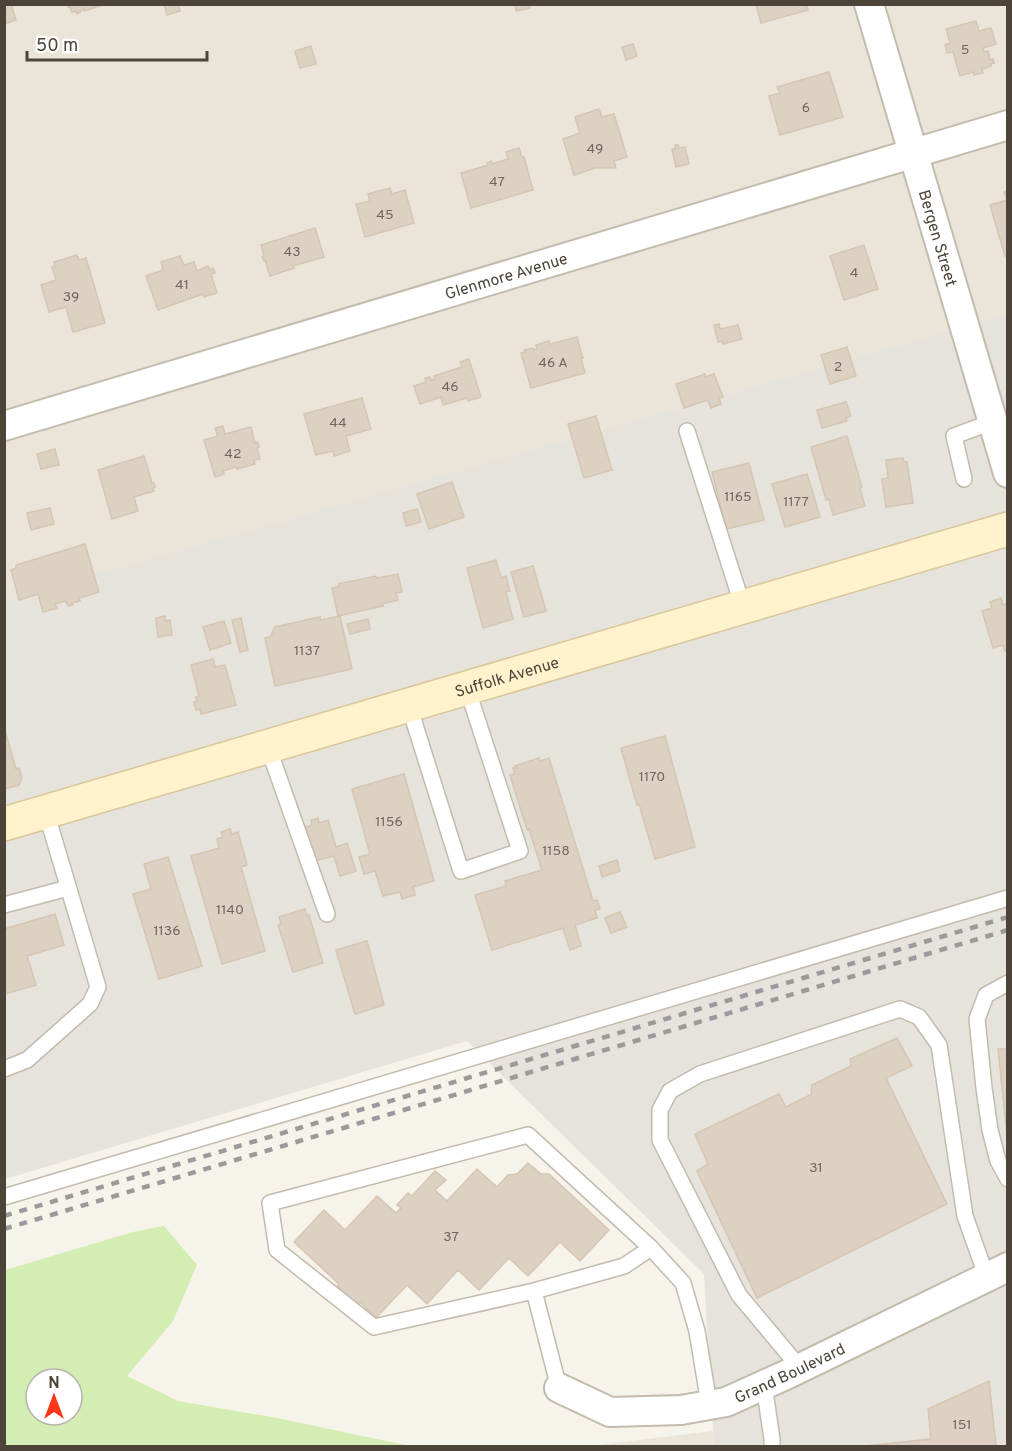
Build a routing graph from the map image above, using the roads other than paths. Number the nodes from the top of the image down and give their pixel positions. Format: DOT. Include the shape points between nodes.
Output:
graph roads {
  1 [pos="869,4"];
  2 [pos="1008,125"];
  3 [pos="913,153"];
  4 [pos="992,422"];
  5 [pos="4,426"];
  6 [pos="687,431"];
  7 [pos="1008,473"];
  8 [pos="964,479"];
  9 [pos="1008,529"];
  10 [pos="743,607"];
  11 [pos="467,688"];
  12 [pos="409,705"];
  13 [pos="268,747"];
  14 [pos="46,812"];
  15 [pos="4,824"];
  16 [pos="68,888"];
  17 [pos="1008,898"];
  18 [pos="4,905"];
  19 [pos="327,914"];
  20 [pos="1008,983"];
  21 [pos="4,1069"];
  22 [pos="1008,1179"];
  23 [pos="4,1197"];
  24 [pos="651,1248"];
  25 [pos="997,1273"];
  26 [pos="534,1291"];
  27 [pos="800,1368"];
  28 [pos="764,1385"];
  29 [pos="559,1388"];
  30 [pos="709,1404"];
  31 [pos="772,1446"];
  1 -- 3 [label="street, Bergen Street"];
  2 -- 3 [label="street, Glenmore Avenue"];
  3 -- 4 [label="street, Bergen Street"];
  3 -- 5 [label="street, Glenmore Avenue"];
  4 -- 7 [label="street, Bergen Street"];
  4 -- 8 [label="lane" via="954,436"];
  6 -- 10 [label="lane"];
  9 -- 10 [label="main road, Suffolk Avenue"];
  10 -- 11 [label="main road, Suffolk Avenue"];
  11 -- 12 [label="main road, Suffolk Avenue"];
  11 -- 12 [label="lane" via="520,851 461,871"];
  12 -- 13 [label="main road, Suffolk Avenue"];
  13 -- 14 [label="main road, Suffolk Avenue"];
  13 -- 19 [label="lane"];
  14 -- 15 [label="main road, Suffolk Avenue"];
  14 -- 16 [label="lane"];
  16 -- 18 [label="lane"];
  16 -- 21 [label="lane" via="98,987 90,1004 27,1059"];
  17 -- 23 [label="lane"];
  20 -- 22 [label="lane" via="986,994 977,1019 990,1130 998,1161"];
  24 -- 26 [label="lane" via="624,1266"];
  24 -- 26 [label="lane" via="528,1135 270,1203 277,1250 374,1327"];
  24 -- 30 [label="lane" via="683,1283 697,1330"];
  25 -- 27 [label="street, Grand Boulevard"];
  25 -- 27 [label="lane" via="965,1216 939,1045 919,1017 900,1009 700,1074 670,1091 660,1110 660,1140 739,1295"];
  26 -- 29 [label="lane"];
  27 -- 28 [label="street, Grand Boulevard"];
  28 -- 30 [label="street, Grand Boulevard"];
  28 -- 31 [label="lane"];
  29 -- 30 [label="street, Grand Boulevard" via="610,1412 681,1410"];
}
